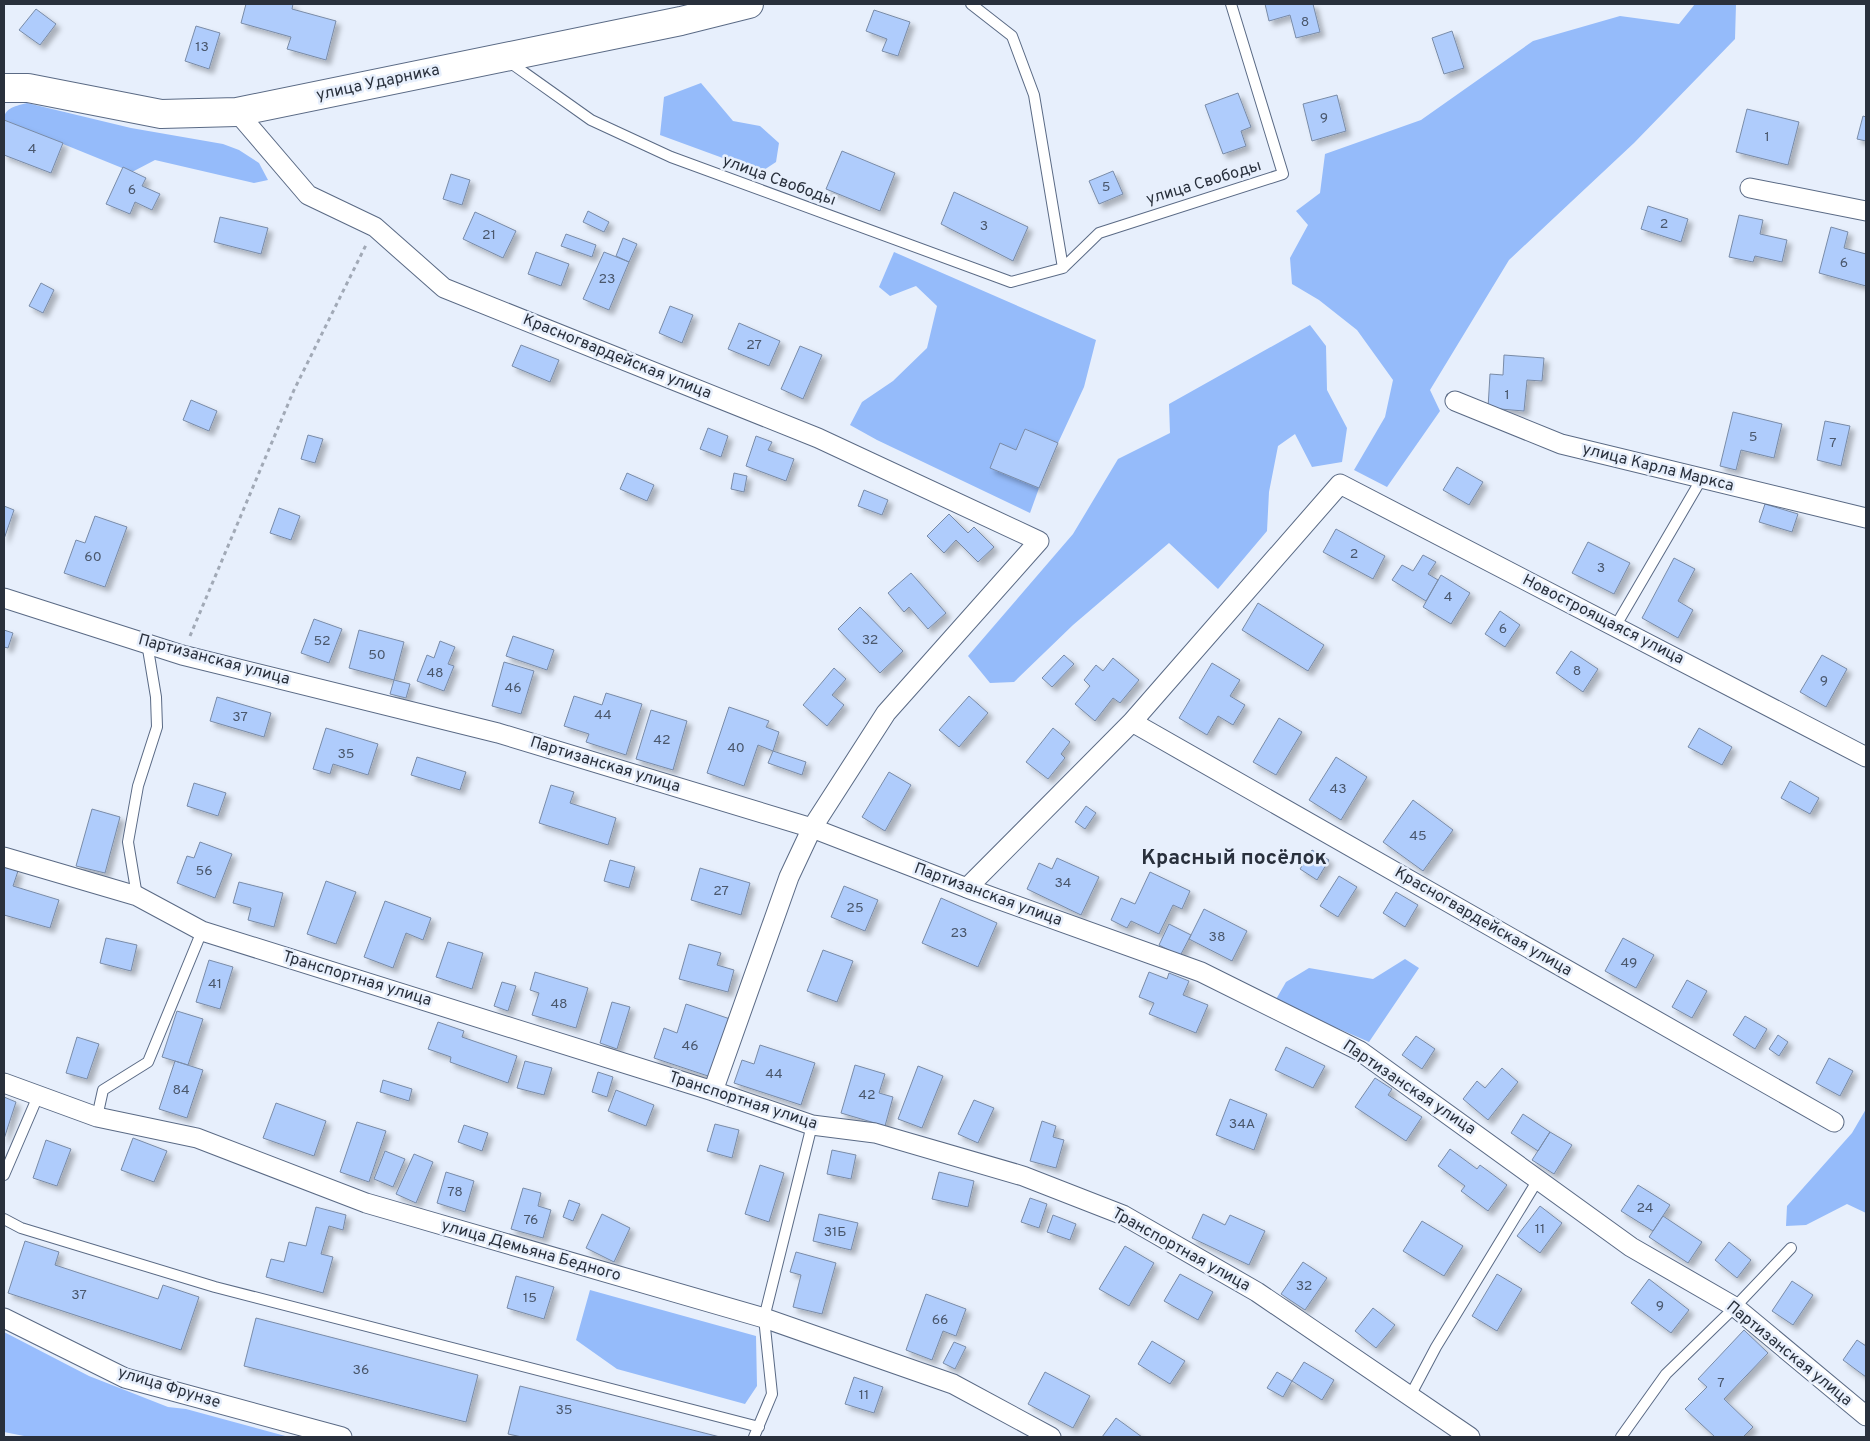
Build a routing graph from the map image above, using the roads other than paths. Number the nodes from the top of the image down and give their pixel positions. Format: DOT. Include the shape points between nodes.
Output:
graph roads {
  1 [pos="749,4"];
  2 [pos="971,4"];
  3 [pos="1231,4"];
  4 [pos="503,58"];
  5 [pos="4,88"];
  6 [pos="237,112"];
  7 [pos="1750,188"];
  8 [pos="1866,211"];
  9 [pos="1062,268"];
  10 [pos="1455,401"];
  11 [pos="1702,478"];
  12 [pos="1866,518"];
  13 [pos="4,598"];
  14 [pos="1615,627"];
  15 [pos="147,643"];
  16 [pos="1132,722"];
  17 [pos="1866,757"];
  18 [pos="812,828"];
  19 [pos="4,857"];
  20 [pos="967,888"];
  21 [pos="137,896"];
  22 [pos="202,931"];
  23 [pos="4,1084"];
  24 [pos="713,1091"];
  25 [pos="38,1096"];
  26 [pos="97,1117"];
  27 [pos="1834,1122"];
  28 [pos="812,1125"];
  29 [pos="4,1175"];
  30 [pos="1539,1178"];
  31 [pos="4,1219"];
  32 [pos="1791,1248"];
  33 [pos="1736,1307"];
  34 [pos="4,1318"];
  35 [pos="764,1318"];
  36 [pos="1409,1398"];
  37 [pos="1866,1416"];
  38 [pos="759,1427"];
  39 [pos="342,1437"];
  40 [pos="754,1437"];
  41 [pos="1051,1437"];
  42 [pos="1470,1437"];
  43 [pos="1621,1437"];
  1 -- 4 [label="main road, улица Ударника"];
  2 -- 9 [label="lane" via="1012,36 1034,95"];
  3 -- 9 [label="lane, улица Свободы" via="1283,174 1098,233"];
  4 -- 6 [label="main road, улица Ударника"];
  4 -- 9 [label="lane, улица Свободы" via="590,120 671,157 1011,282"];
  5 -- 6 [label="main road, улица Ударника" via="28,88 161,114"];
  6 -- 18 [label="street, Красногвардейская улица" via="308,195 374,227 444,288 818,438 1039,541 886,713"];
  7 -- 8 [label="street"];
  10 -- 11 [label="street, улица Карла Маркса" via="1562,444"];
  11 -- 12 [label="street, улица Карла Маркса"];
  11 -- 14 [label="lane"];
  13 -- 15 [label="street, Партизанская улица"];
  14 -- 16 [label="street, Новостроящаяся улица" via="1340,484"];
  14 -- 17 [label="street, Новостроящаяся улица"];
  15 -- 18 [label="street, Партизанская улица" via="182,655 498,733"];
  15 -- 21 [label="lane" via="157,726 138,786 128,842"];
  16 -- 20 [label="street"];
  16 -- 27 [label="street, Красногвардейская улица"];
  18 -- 20 [label="street, Партизанская улица"];
  18 -- 24 [label="street" via="789,877"];
  19 -- 21 [label="street, Транспортная улица"];
  20 -- 30 [label="street, Партизанская улица" via="1201,972 1360,1051"];
  21 -- 22 [label="street, Транспортная улица"];
  22 -- 24 [label="street, Транспортная улица"];
  22 -- 26 [label="lane" via="148,1062 103,1090"];
  23 -- 25 [label="street, улица Демьяна Бедного"];
  24 -- 28 [label="street, Транспортная улица"];
  25 -- 26 [label="street, улица Демьяна Бедного"];
  25 -- 29 [label="lane"];
  26 -- 35 [label="street, улица Демьяна Бедного" via="197,1138 366,1203"];
  28 -- 35 [label="lane"];
  28 -- 36 [label="street, Транспортная улица" via="875,1133 1004,1171 1123,1215 1257,1292"];
  30 -- 33 [label="street, Партизанская улица" via="1632,1246"];
  30 -- 36 [label="lane" via="1436,1347"];
  31 -- 38 [label="lane" via="21,1228 215,1287"];
  32 -- 33 [label="lane"];
  33 -- 37 [label="street, Партизанская улица"];
  33 -- 43 [label="lane" via="1666,1374"];
  34 -- 39 [label="street, улица Фрунзе" via="125,1378"];
  35 -- 38 [label="lane" via="772,1394"];
  35 -- 41 [label="street, улица Демьяна Бедного" via="953,1384"];
  36 -- 42 [label="street, Транспортная улица"];
  38 -- 40 [label="lane"];
}
